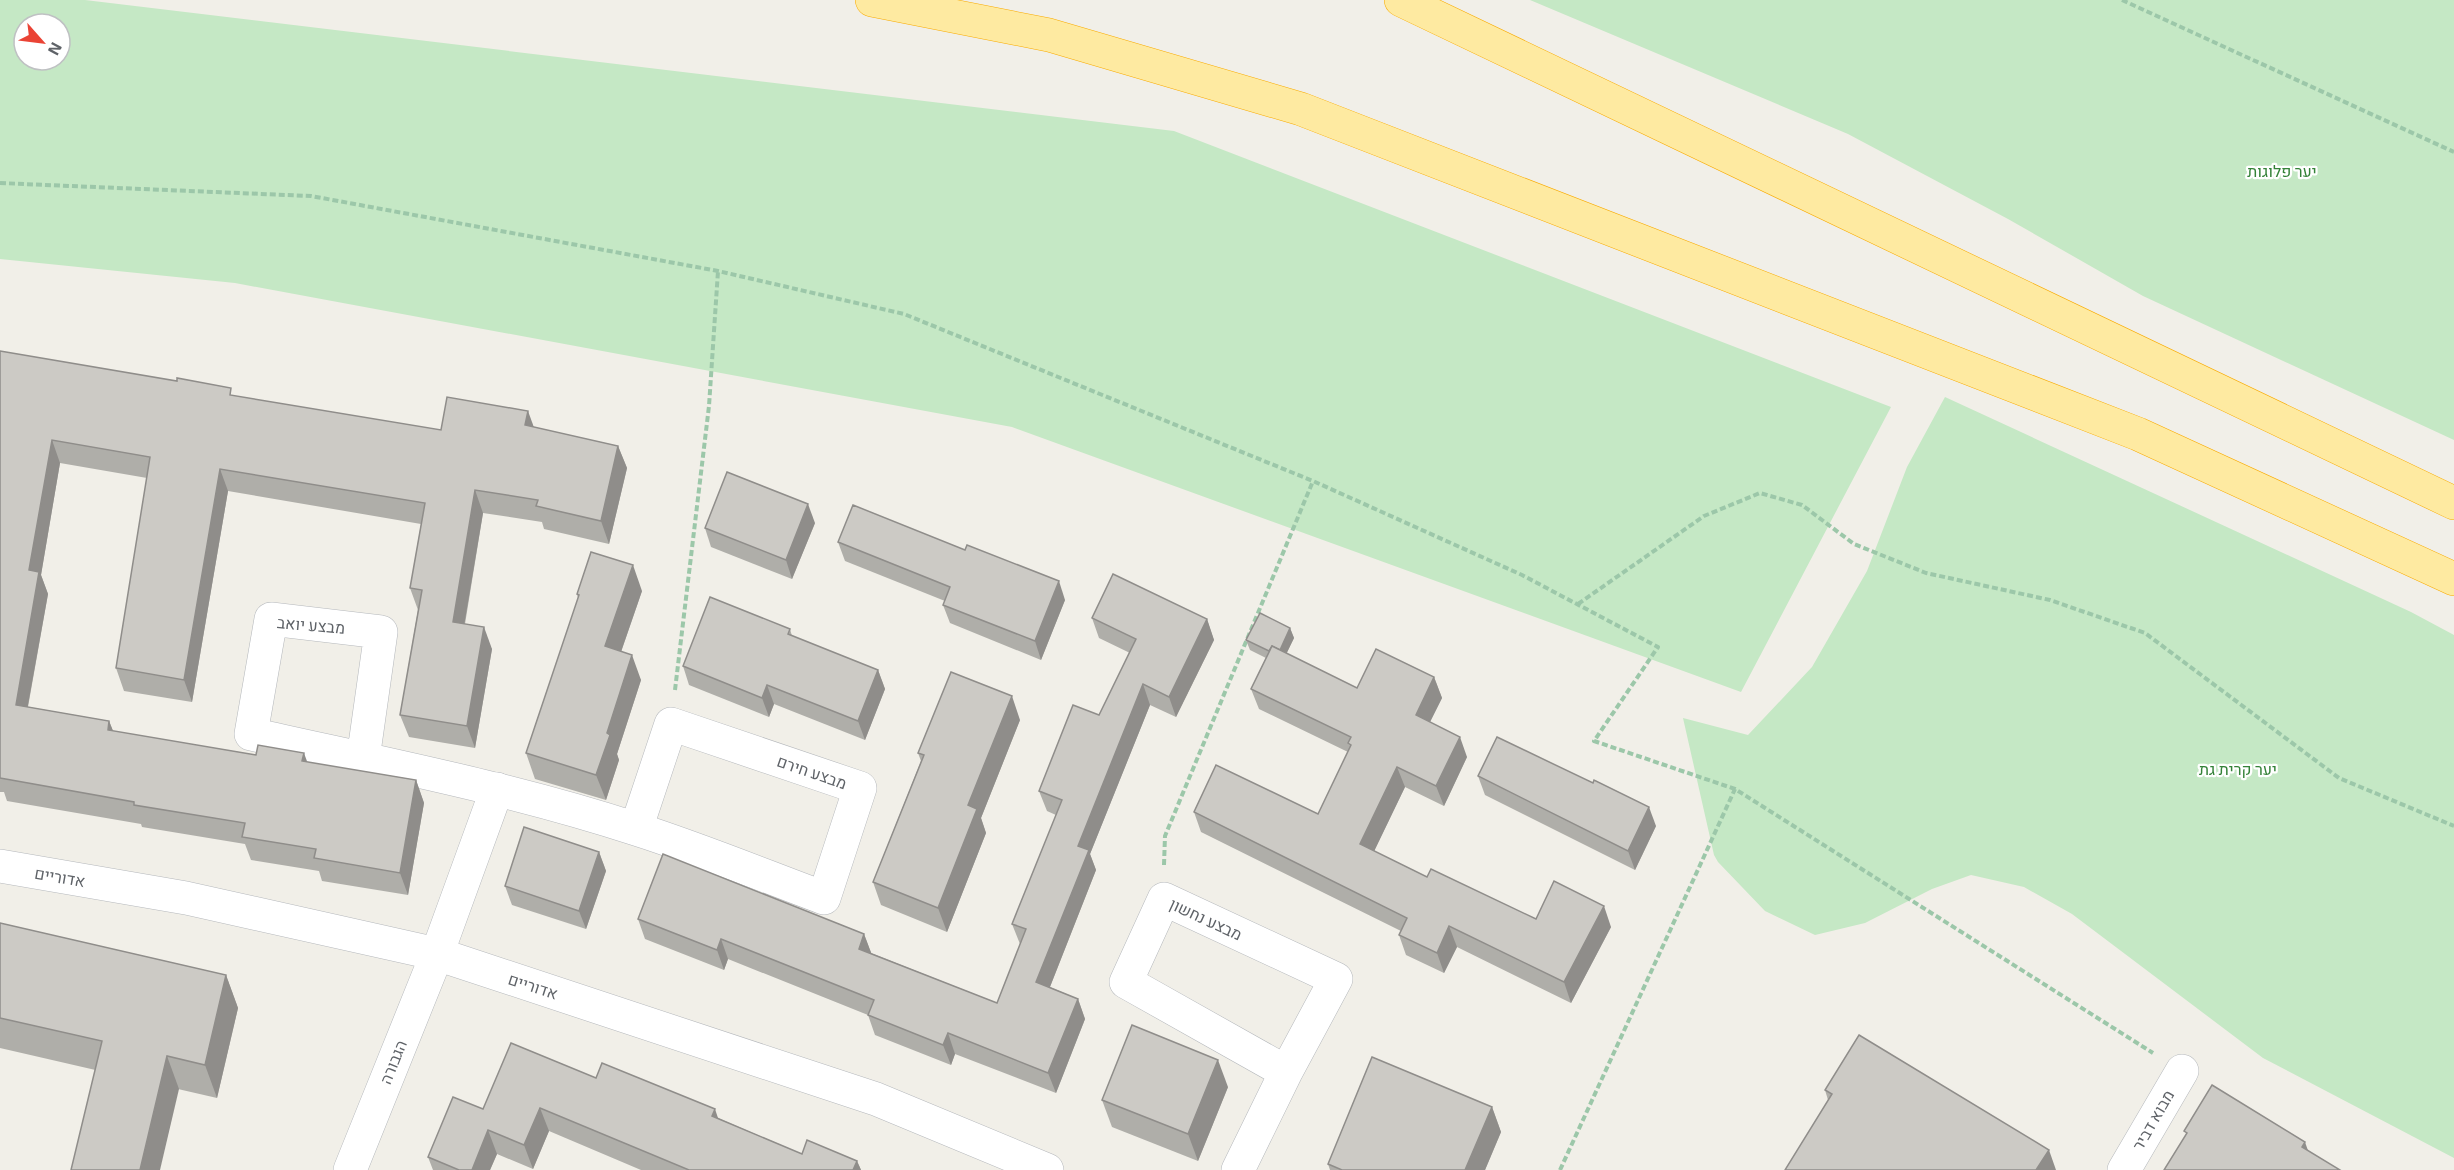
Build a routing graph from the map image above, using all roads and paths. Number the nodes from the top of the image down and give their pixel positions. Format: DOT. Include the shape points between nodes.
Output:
graph roads {
  1 [pos="872,0"];
  2 [pos="1401,0"];
  3 [pos="2122,0"];
  4 [pos="2454,152"];
  5 [pos="0,183"];
  6 [pos="718,271"];
  7 [pos="1313,482"];
  8 [pos="2454,503"];
  9 [pos="2454,579"];
  10 [pos="1578,604"];
  11 [pos="671,724"];
  12 [pos="363,759"];
  13 [pos="497,789"];
  14 [pos="1735,789"];
  15 [pos="2454,826"];
  16 [pos="636,829"];
  17 [pos="0,866"];
  18 [pos="1164,899"];
  19 [pos="437,954"];
  20 [pos="2182,1071"];
  21 [pos="1286,1072"];
  22 [pos="350,1170"];
  23 [pos="1047,1170"];
  24 [pos="1238,1170"];
  25 [pos="1560,1170"];
  26 [pos="2124,1170"];
  1 -- 9 [label="highway" via="1048,35 1301,109 2138,434"];
  2 -- 8 [label="highway"];
  3 -- 4 [label="path"];
  5 -- 6 [label="path" via="311,196"];
  6 -- 7 [label="path" via="904,314"];
  6 -- 11 [label="path" via="708,406"];
  7 -- 10 [label="path"];
  7 -- 18 [label="path" via="1165,836"];
  10 -- 14 [label="path" via="1658,647 1594,741"];
  10 -- 15 [label="path" via="1704,516 1760,493 1802,505 1854,544 1926,573 2050,600 2145,633 2339,778"];
  11 -- 16 [label="street"];
  11 -- 16 [label="street, מבצע חירם" via="860,788 824,898"];
  12 -- 12 [label="street, מבצע יואב" via="381,632 271,619 251,734"];
  12 -- 13 [label="street, מבצע יואב"];
  13 -- 16 [label="street, מבצע חירם"];
  13 -- 19 [label="street, הגבורה"];
  14 -- 20 [label="path"];
  14 -- 25 [label="path"];
  17 -- 19 [label="street, אדוריים" via="186,898"];
  18 -- 21 [label="street, מבצע נחשון" via="1126,982"];
  18 -- 21 [label="street, מבצע נחשון" via="1336,979"];
  19 -- 22 [label="street, הגבורה"];
  19 -- 23 [label="street, אדוריים" via="876,1099"];
  20 -- 26 [label="street, מבוא דביר"];
  21 -- 24 [label="street, מבצע נחשון"];
}
